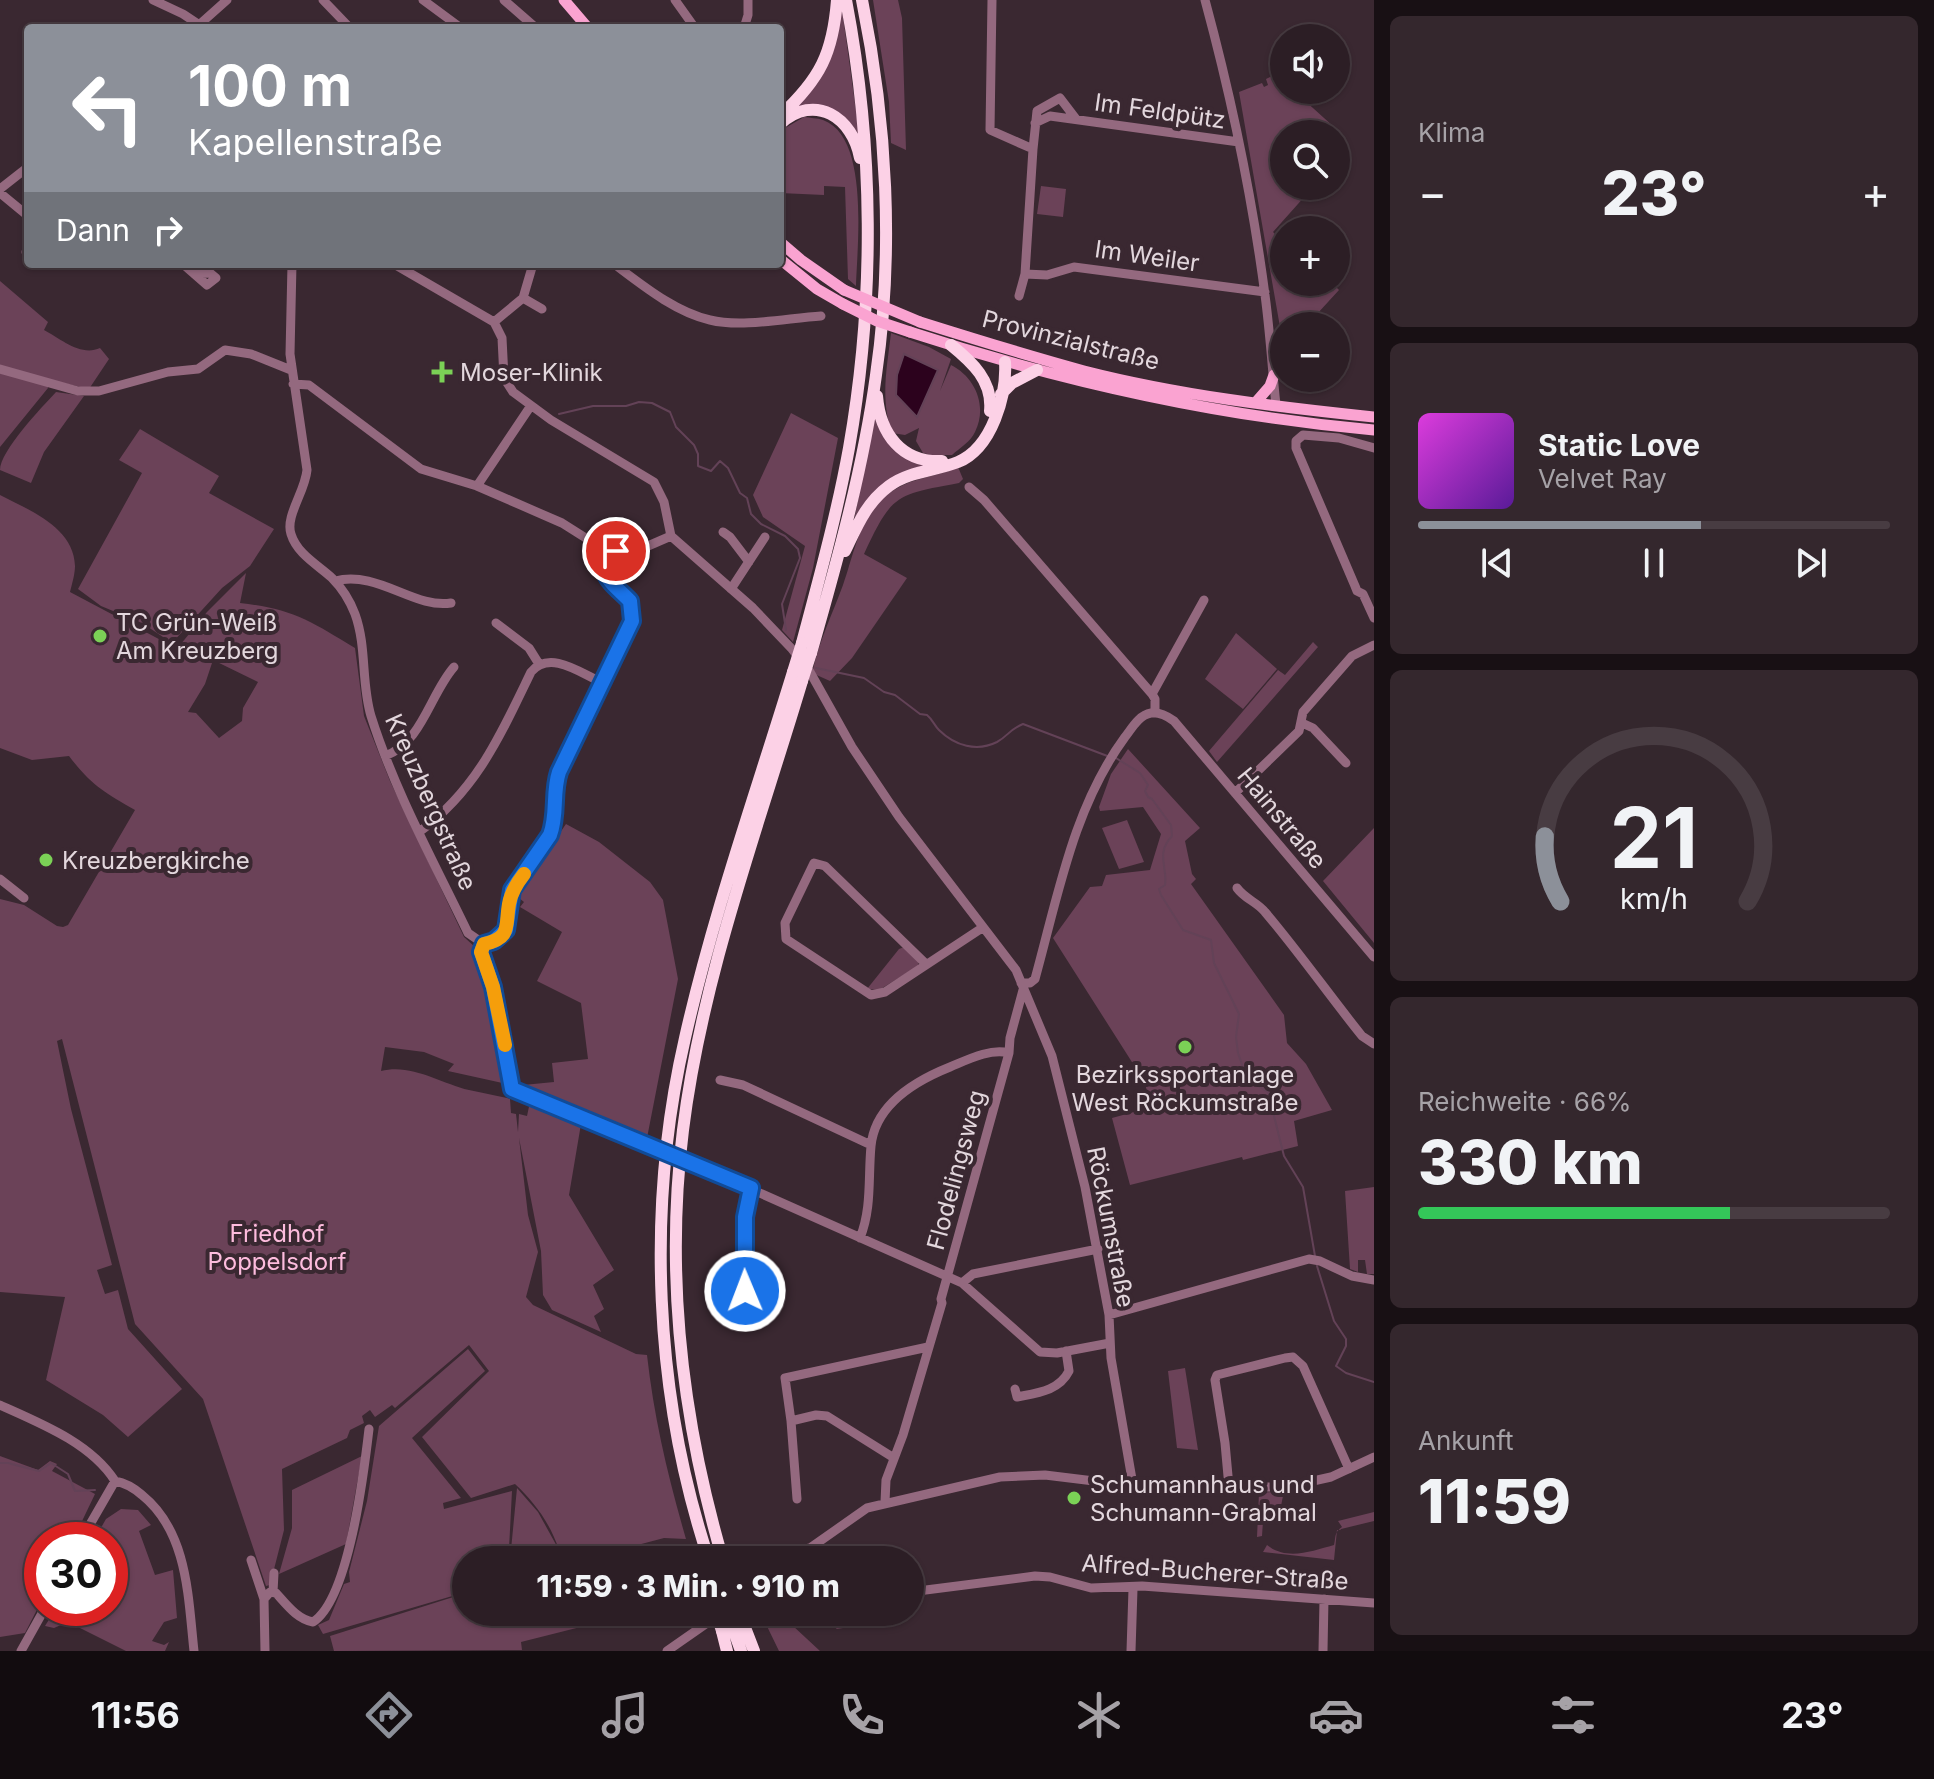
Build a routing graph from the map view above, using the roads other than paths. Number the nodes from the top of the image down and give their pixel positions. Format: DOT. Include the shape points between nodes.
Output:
graph roads {
  1 [pos="153,0"];
  2 [pos="227,0"];
  3 [pos="323,0"];
  4 [pos="423,0"];
  5 [pos="504,0"];
  6 [pos="564,0"];
  7 [pos="675,0"];
  8 [pos="748,0"];
  9 [pos="837,0"];
  10 [pos="846,0"];
  11 [pos="862,0"];
  12 [pos="992,0"];
  13 [pos="1205,0"];
  14 [pos="198,24"];
  15 [pos="204,24"];
  16 [pos="346,24"];
  17 [pos="456,24"];
  18 [pos="531,24"];
  19 [pos="585,24"];
  20 [pos="692,24"];
  21 [pos="745,24"];
  22 [pos="784,112"];
  23 [pos="1076,119"];
  24 [pos="784,121"];
  25 [pos="1035,123"];
  26 [pos="1239,142"];
  27 [pos="1033,149"];
  28 [pos="24,170"];
  29 [pos="866,189"];
  30 [pos="0,191"];
  31 [pos="24,212"];
  32 [pos="784,245"];
  33 [pos="784,262"];
  34 [pos="187,268"];
  35 [pos="292,268"];
  36 [pos="401,268"];
  37 [pos="532,268"];
  38 [pos="620,268"];
  39 [pos="194,274"];
  40 [pos="1025,274"];
  41 [pos="1265,292"];
  42 [pos="1019,296"];
  43 [pos="523,298"];
  44 [pos="542,309"];
  45 [pos="821,316"];
  46 [pos="494,322"];
  47 [pos="1270,338"];
  48 [pos="951,345"];
  49 [pos="1000,347"];
  50 [pos="1022,353"];
  51 [pos="1005,362"];
  52 [pos="0,369"];
  53 [pos="291,370"];
  54 [pos="1037,370"];
  55 [pos="876,376"];
  56 [pos="293,384"];
  57 [pos="1270,386"];
  58 [pos="1275,392"];
  59 [pos="996,396"];
  60 [pos="1256,402"];
  61 [pos="1276,405"];
  62 [pos="530,407"];
  63 [pos="1255,415"];
  64 [pos="1374,417"];
  65 [pos="1288,421"];
  66 [pos="1374,430"];
  67 [pos="1374,448"];
  68 [pos="942,464"];
  69 [pos="477,486"];
  70 [pos="969,487"];
  71 [pos="723,532"];
  72 [pos="671,536"];
  73 [pos="765,537"];
  74 [pos="611,554"];
  75 [pos="749,562"];
  76 [pos="833,575"];
  77 [pos="335,581"];
  78 [pos="1374,588"];
  79 [pos="731,589"];
  80 [pos="1363,594"];
  81 [pos="1204,600"];
  82 [pos="451,603"];
  83 [pos="1374,618"];
  84 [pos="496,623"];
  85 [pos="1374,645"];
  86 [pos="802,648"];
  87 [pos="539,664"];
  88 [pos="454,667"];
  89 [pos="798,676"];
  90 [pos="603,683"];
  91 [pos="1152,694"];
  92 [pos="1155,713"];
  93 [pos="1302,723"];
  94 [pos="385,756"];
  95 [pos="1346,763"];
  96 [pos="1235,793"];
  97 [pos="419,832"];
  98 [pos="0,879"];
  99 [pos="1237,888"];
  100 [pos="24,898"];
  101 [pos="982,928"];
  102 [pos="484,944"];
  103 [pos="1374,957"];
  104 [pos="926,964"];
  105 [pos="1022,986"];
  106 [pos="1038,1021"];
  107 [pos="1021,1022"];
  108 [pos="1374,1044"];
  109 [pos="1009,1053"];
  110 [pos="720,1080"];
  111 [pos="871,1145"];
  112 [pos="751,1188"];
  113 [pos="860,1238"];
  114 [pos="1098,1249"];
  115 [pos="947,1277"];
  116 [pos="1374,1280"];
  117 [pos="962,1283"];
  118 [pos="750,1304"];
  119 [pos="1109,1315"];
  120 [pos="1110,1343"];
  121 [pos="928,1347"];
  122 [pos="1066,1351"];
  123 [pos="1006,1400"];
  124 [pos="0,1405"];
  125 [pos="791,1421"];
  126 [pos="369,1429"];
  127 [pos="1374,1457"];
  128 [pos="894,1458"];
  129 [pos="1349,1469"];
  130 [pos="115,1481"];
  131 [pos="1133,1485"];
  132 [pos="1229,1487"];
  133 [pos="797,1499"];
  134 [pos="885,1502"];
  135 [pos="91,1522"];
  136 [pos="703,1546"];
  137 [pos="720,1546"];
  138 [pos="812,1546"];
  139 [pos="251,1560"];
  140 [pos="274,1573"];
  141 [pos="1133,1589"];
  142 [pos="924,1590"];
  143 [pos="268,1595"];
  144 [pos="1324,1599"];
  145 [pos="1374,1603"];
  146 [pos="35,1626"];
  147 [pos="712,1626"];
  148 [pos="728,1626"];
  149 [pos="731,1626"];
  150 [pos="735,1626"];
  151 [pos="21,1651"];
  152 [pos="194,1651"];
  153 [pos="265,1651"];
  154 [pos="667,1651"];
  155 [pos="727,1651"];
  156 [pos="741,1651"];
  157 [pos="754,1651"];
  158 [pos="1131,1651"];
  159 [pos="1323,1651"];
  1 -- 14 [label="street"];
  2 -- 15 [label="street"];
  3 -- 16 [label="street"];
  4 -- 17 [label="street"];
  5 -- 18 [label="street"];
  6 -- 19 [label="main road"];
  7 -- 20 [label="street"];
  8 -- 21 [label="street"];
  9 -- 22 [label="highway" via="833,37 821,70"];
  10 -- 29 [label="highway" via="862,96"];
  11 -- 55 [label="highway" via="873,51 885,204"];
  12 -- 27 [label="street" via="990,130"];
  13 -- 26 [label="street"];
  23 -- 25 [label="street, Im Feldpütz" via="1050,116"];
  23 -- 25 [label="street, Im Feldpütz" via="1060,98 1037,111"];
  23 -- 26 [label="street, Im Feldpütz"];
  24 -- 29 [label="highway" via="809,110 841,120 858,146"];
  25 -- 27 [label="street"];
  26 -- 41 [label="street"];
  27 -- 40 [label="street"];
  28 -- 30 [label="street"];
  29 -- 86 [label="highway" via="866,274 855,411"];
  30 -- 31 [label="street"];
  32 -- 49 [label="main road, Provinzialstraße, bridge" via="844,290"];
  33 -- 48 [label="main road, Provinzialstraße, bridge" via="817,289 877,321"];
  34 -- 39 [label="street"];
  35 -- 53 [label="street, Kreuzbergstraße"];
  36 -- 46 [label="street"];
  37 -- 43 [label="street"];
  38 -- 45 [label="street" via="706,320"];
  40 -- 41 [label="street, Im Weiler" via="1047,275 1074,267"];
  40 -- 42 [label="street"];
  41 -- 47 [label="street"];
  43 -- 44 [label="street"];
  43 -- 46 [label="street"];
  46 -- 62 [label="street" via="502,338 504,378"];
  48 -- 51 [label="main road, Provinzialstraße"];
  48 -- 59 [label="highway" via="976,367"];
  49 -- 50 [label="main road, Provinzialstraße"];
  49 -- 51 [label="main road"];
  50 -- 51 [label="main road"];
  50 -- 60 [label="main road, Provinzialstraße" via="1085,371"];
  51 -- 54 [label="main road, Provinzialstraße"];
  51 -- 59 [label="highway" via="994,381"];
  52 -- 53 [label="street" via="87,392 198,369 229,349"];
  53 -- 56 [label="street, Kreuzbergstraße"];
  54 -- 59 [label="highway"];
  54 -- 63 [label="main road, Provinzialstraße"];
  55 -- 68 [label="highway" via="878,412 895,445 911,457"];
  55 -- 76 [label="highway"];
  56 -- 69 [label="street" via="309,385 421,469"];
  56 -- 77 [label="street, Kreuzbergstraße" via="307,470 290,530 301,552"];
  57 -- 60 [label="main road"];
  58 -- 61 [label="street"];
  59 -- 68 [label="highway" via="975,444 965,455"];
  60 -- 61 [label="main road, Provinzialstraße"];
  61 -- 63 [label="main road"];
  61 -- 64 [label="main road, Provinzialstraße"];
  61 -- 65 [label="main road"];
  62 -- 69 [label="street"];
  62 -- 72 [label="street" via="654,482"];
  63 -- 65 [label="main road, Provinzialstraße"];
  65 -- 66 [label="main road, Provinzialstraße"];
  67 -- 80 [label="street" via="1315,435 1296,441 1357,591"];
  68 -- 76 [label="highway" via="880,493 863,512"];
  69 -- 74 [label="street" via="562,523"];
  70 -- 91 [label="street"];
  71 -- 75 [label="street"];
  72 -- 74 [label="street" via="655,545"];
  72 -- 79 [label="street, Röckumstraße"];
  73 -- 75 [label="street"];
  74 -- 90 [label="street" via="605,574 630,601 633,614"];
  75 -- 79 [label="street"];
  76 -- 86 [label="highway"];
  77 -- 82 [label="street" via="384,584 421,599"];
  77 -- 94 [label="street, Kreuzbergstraße" via="360,631 368,704"];
  78 -- 80 [label="street"];
  79 -- 86 [label="street, Röckumstraße"];
  80 -- 83 [label="street"];
  81 -- 91 [label="street"];
  84 -- 87 [label="street" via="520,640"];
  85 -- 93 [label="street" via="1352,656 1303,712"];
  86 -- 89 [label="highway, bridge"];
  86 -- 101 [label="street, Röckumstraße" via="852,747"];
  87 -- 90 [label="street" via="554,662"];
  87 -- 97 [label="street" via="474,778 447,811"];
  88 -- 94 [label="street" via="413,735"];
  89 -- 136 [label="highway" via="695,994 665,1166 662,1297 667,1365"];
  89 -- 137 [label="highway" via="708,998 679,1170 675,1293 682,1367"];
  90 -- 102 [label="street" via="554,786 550,835 512,890 506,930"];
  91 -- 92 [label="street"];
  92 -- 96 [label="street, Hainstraße" via="1174,721"];
  92 -- 105 [label="street" via="1140,718 1111,756 1082,814 1038,968"];
  93 -- 95 [label="street"];
  93 -- 96 [label="street"];
  94 -- 97 [label="street, Kreuzbergstraße"];
  96 -- 103 [label="street, Hainstraße"];
  97 -- 102 [label="street, Kreuzbergstraße" via="468,933"];
  98 -- 100 [label="street"];
  99 -- 108 [label="street" via="1259,904"];
  101 -- 104 [label="street"];
  101 -- 105 [label="street, Röckumstraße" via="1016,970"];
  102 -- 112 [label="street, bridge" via="481,952 512,1089"];
  104 -- 104 [label="street" via="885,992 871,995 790,942 785,923 814,863 825,866"];
  105 -- 106 [label="street, Röckumstraße"];
  105 -- 107 [label="street, Flodelingsweg"];
  105 -- 109 [label="street, Flodelingsweg"];
  106 -- 107 [label="street"];
  106 -- 114 [label="street, Röckumstraße" via="1061,1084"];
  107 -- 109 [label="street, Flodelingsweg"];
  109 -- 111 [label="street" via="959,1063 910,1089 884,1112"];
  109 -- 115 [label="street, Flodelingsweg"];
  110 -- 111 [label="street" via="743,1085"];
  111 -- 113 [label="street" via="867,1215"];
  112 -- 113 [label="street"];
  112 -- 118 [label="street" via="744,1251"];
  113 -- 115 [label="street"];
  114 -- 117 [label="street" via="973,1274"];
  114 -- 119 [label="street, Röckumstraße"];
  115 -- 117 [label="street"];
  115 -- 121 [label="street, Flodelingsweg"];
  116 -- 119 [label="street" via="1316,1260"];
  117 -- 122 [label="street" via="1031,1346 1049,1354"];
  119 -- 120 [label="street, Röckumstraße"];
  120 -- 122 [label="street"];
  120 -- 131 [label="street, Röckumstraße"];
  121 -- 125 [label="street" via="785,1378"];
  121 -- 128 [label="street, Flodelingsweg"];
  122 -- 123 [label="street" via="1069,1371 1064,1378 1047,1391 1016,1393"];
  124 -- 130 [label="street" via="62,1435 107,1468"];
  125 -- 128 [label="street" via="822,1414"];
  125 -- 133 [label="street"];
  126 -- 143 [label="street" via="352,1538 323,1613 313,1622 302,1619"];
  127 -- 129 [label="street"];
  128 -- 134 [label="street, Flodelingsweg"];
  129 -- 132 [label="street" via="1286,1487"];
  129 -- 132 [label="street" via="1298,1360 1285,1358 1217,1375"];
  130 -- 135 [label="street"];
  130 -- 152 [label="street" via="140,1494 167,1523 180,1553"];
  131 -- 132 [label="street"];
  131 -- 134 [label="street" via="1011,1475"];
  134 -- 138 [label="street"];
  139 -- 143 [label="street"];
  140 -- 143 [label="street"];
  141 -- 142 [label="street, Alfred-Bucherer-Straße" via="1091,1588 1035,1576"];
  141 -- 144 [label="street, Alfred-Bucherer-Straße"];
  141 -- 158 [label="street"];
  143 -- 153 [label="street"];
  144 -- 145 [label="street, Alfred-Bucherer-Straße"];
  144 -- 159 [label="street"];
  146 -- 151 [label="street"];
  147 -- 154 [label="street"];
  148 -- 155 [label="highway"];
  149 -- 156 [label="highway"];
  150 -- 157 [label="highway"];
}
